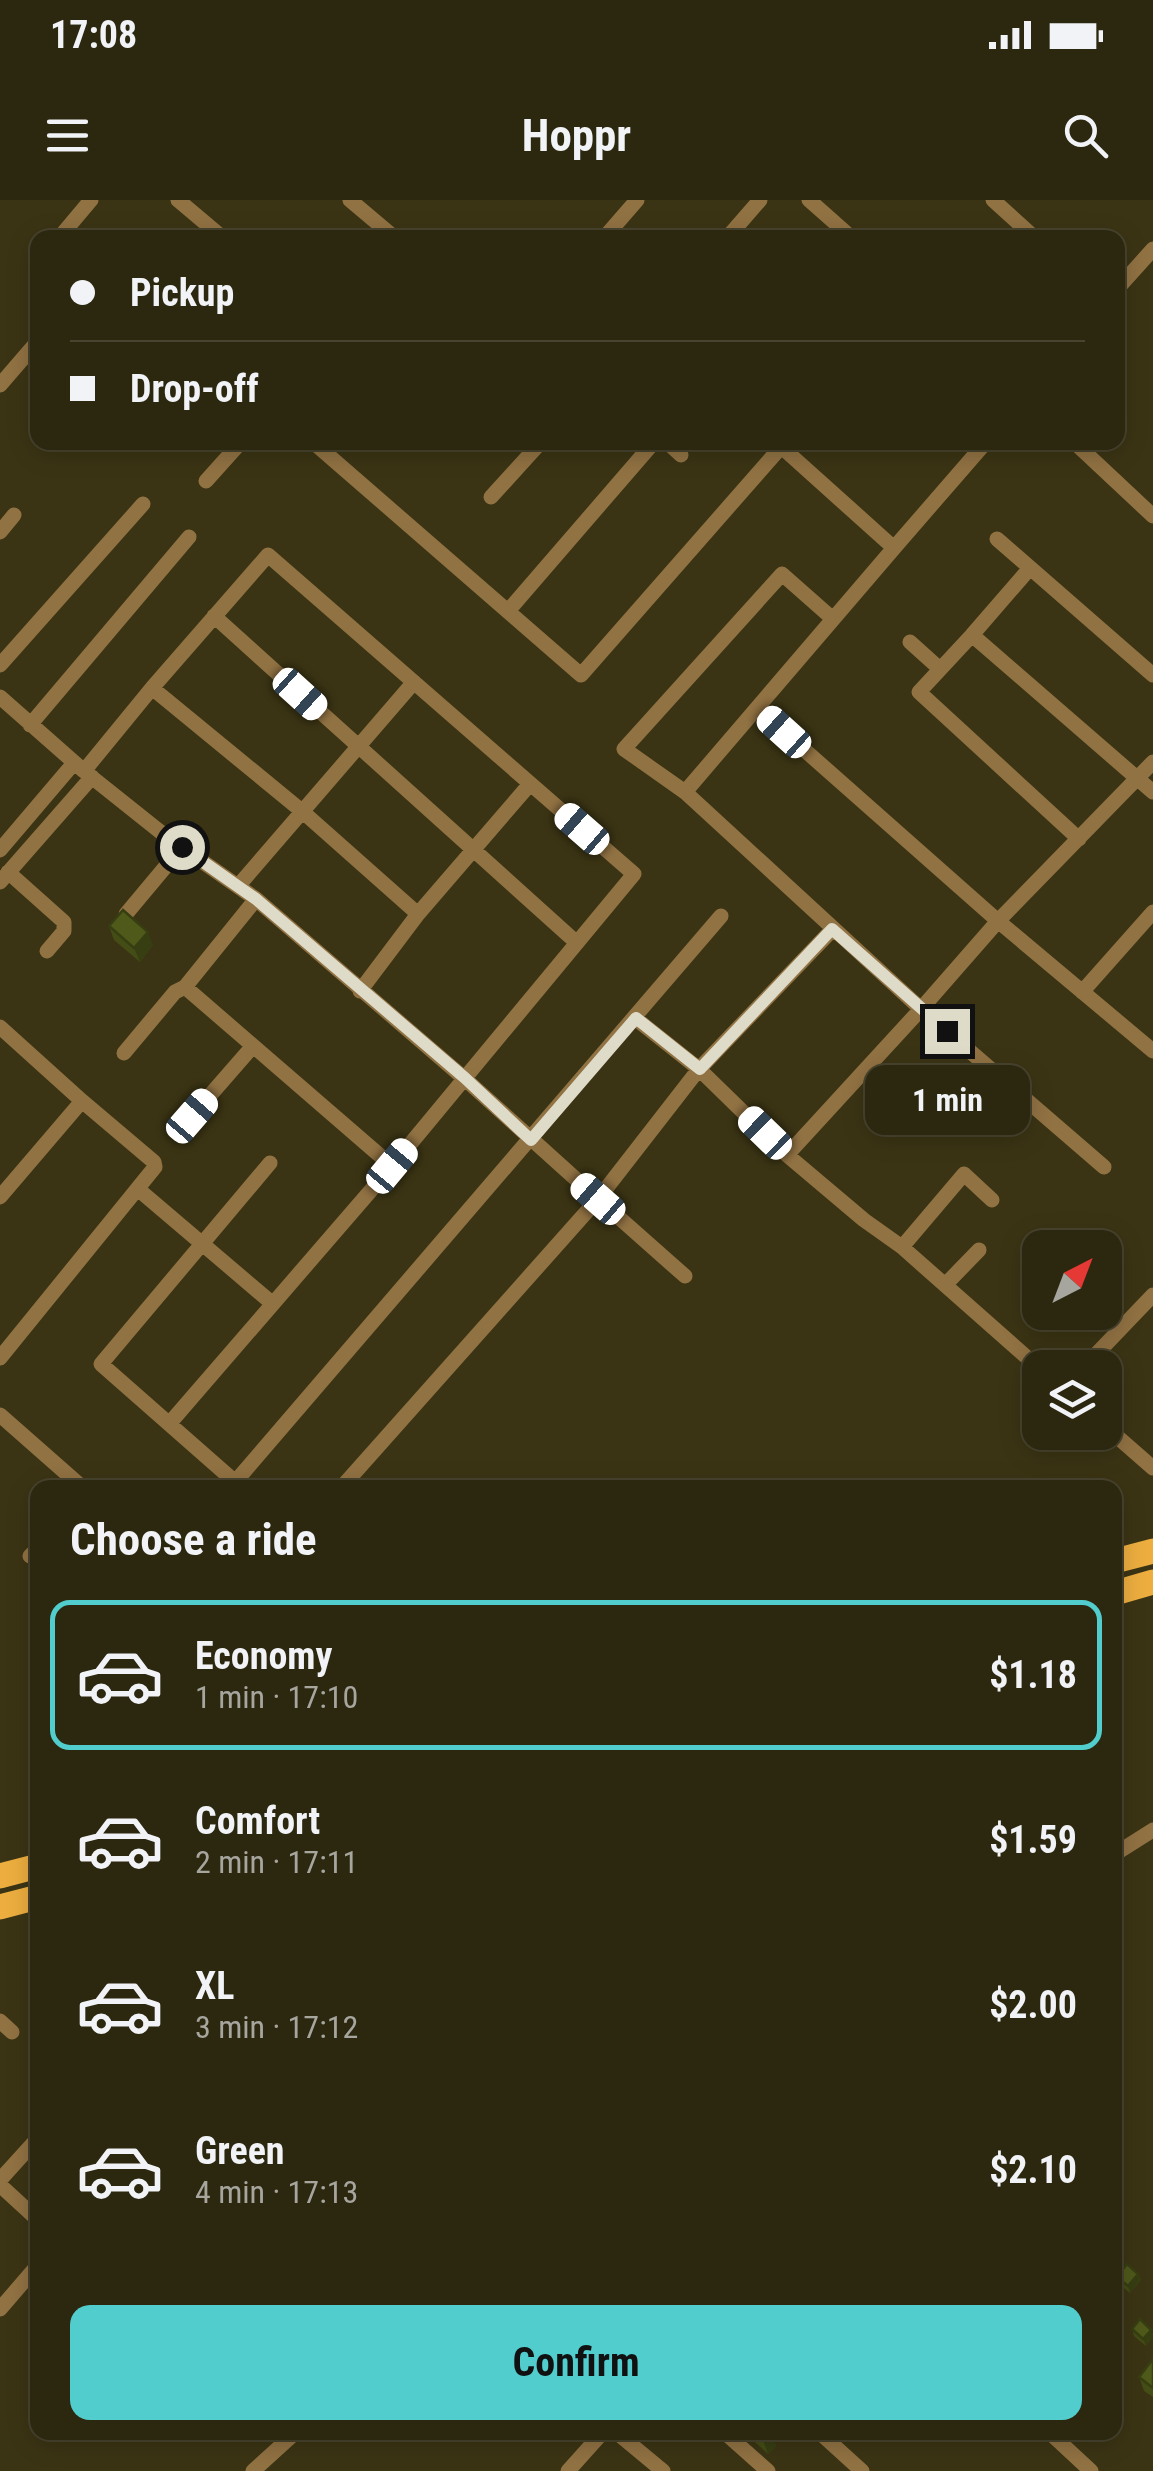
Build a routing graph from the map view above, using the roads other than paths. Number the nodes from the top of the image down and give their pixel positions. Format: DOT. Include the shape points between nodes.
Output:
graph roads {
  1 [pos="91,200"];
  2 [pos="178,200"];
  3 [pos="350,200"];
  4 [pos="637,200"];
  5 [pos="760,200"];
  6 [pos="810,200"];
  7 [pos="993,200"];
  8 [pos="65,230"];
  9 [pos="201,230"];
  10 [pos="386,230"];
  11 [pos="611,230"];
  12 [pos="734,230"];
  13 [pos="843,230"];
  14 [pos="1026,230"];
  15 [pos="1153,249"];
  16 [pos="1125,280"];
  17 [pos="30,349"];
  18 [pos="0,385"];
  19 [pos="234,450"];
  20 [pos="322,450"];
  21 [pos="533,450"];
  22 [pos="647,450"];
  23 [pos="676,450"];
  24 [pos="774,450"];
  25 [pos="784,450"];
  26 [pos="979,450"];
  27 [pos="1083,450"];
  28 [pos="682,455"];
  29 [pos="206,481"];
  30 [pos="491,497"];
  31 [pos="142,504"];
  32 [pos="14,515"];
  33 [pos="1153,516"];
  34 [pos="0,532"];
  35 [pos="189,537"];
  36 [pos="996,539"];
  37 [pos="894,548"];
  38 [pos="1030,568"];
  39 [pos="508,612"];
  40 [pos="214,616"];
  41 [pos="833,619"];
  42 [pos="972,635"];
  43 [pos="910,642"];
  44 [pos="0,666"];
  45 [pos="940,669"];
  46 [pos="1153,675"];
  47 [pos="414,682"];
  48 [pos="152,688"];
  49 [pos="0,698"];
  50 [pos="758,708"];
  51 [pos="30,724"];
  52 [pos="358,746"];
  53 [pos="1153,762"];
  54 [pos="83,770"];
  55 [pos="1138,779"];
  56 [pos="530,784"];
  57 [pos="685,792"];
  58 [pos="1153,792"];
  59 [pos="303,812"];
  60 [pos="1079,839"];
  61 [pos="2,844"];
  62 [pos="182,847"];
  63 [pos="474,848"];
  64 [pos="4,877"];
  65 [pos="239,885"];
  66 [pos="256,899"];
  67 [pos="1153,912"];
  68 [pos="126,914"];
  69 [pos="418,914"];
  70 [pos="721,916"];
  71 [pos="998,921"];
  72 [pos="832,929"];
  73 [pos="577,943"];
  74 [pos="47,951"];
  75 [pos="185,987"];
  76 [pos="360,991"];
  77 [pos="1082,992"];
  78 [pos="921,1008"];
  79 [pos="636,1018"];
  80 [pos="0,1027"];
  81 [pos="253,1046"];
  82 [pos="1153,1050"];
  83 [pos="124,1053"];
  84 [pos="700,1069"];
  85 [pos="465,1078"];
  86 [pos="82,1101"];
  87 [pos="192,1116"];
  88 [pos="531,1140"];
  89 [pos="787,1154"];
  90 [pos="270,1162"];
  91 [pos="392,1166"];
  92 [pos="1104,1167"];
  93 [pos="139,1190"];
  94 [pos="0,1197"];
  95 [pos="598,1199"];
  96 [pos="992,1200"];
  97 [pos="202,1243"];
  98 [pos="902,1247"];
  99 [pos="980,1250"];
  100 [pos="685,1276"];
  101 [pos="946,1285"];
  102 [pos="1153,1295"];
  103 [pos="274,1304"];
  104 [pos="1100,1350"];
  105 [pos="1022,1352"];
  106 [pos="0,1358"];
  107 [pos="0,1415"];
  108 [pos="170,1424"];
  109 [pos="1122,1441"];
  110 [pos="1153,1468"];
  111 [pos="74,1480"];
  112 [pos="231,1480"];
  113 [pos="240,1480"];
  114 [pos="349,1480"];
  115 [pos="1153,1551"];
  116 [pos="1122,1560"];
  117 [pos="1153,1582"];
  118 [pos="1122,1591"];
  119 [pos="1153,1830"];
  120 [pos="1122,1850"];
  121 [pos="30,1868"];
  122 [pos="0,1876"];
  123 [pos="30,1899"];
  124 [pos="0,1907"];
  125 [pos="30,2147"];
  126 [pos="0,2183"];
  127 [pos="30,2212"];
  128 [pos="30,2274"];
  129 [pos="0,2309"];
  130 [pos="283,2440"];
  131 [pos="595,2440"];
  132 [pos="626,2440"];
  133 [pos="733,2440"];
  134 [pos="828,2440"];
  135 [pos="1058,2440"];
  136 [pos="258,2470"];
  137 [pos="568,2471"];
  138 [pos="663,2471"];
  139 [pos="768,2471"];
  140 [pos="862,2471"];
  141 [pos="1092,2471"];
  1 -- 8 [label="street"];
  2 -- 9 [label="street"];
  3 -- 10 [label="street"];
  4 -- 11 [label="street"];
  5 -- 12 [label="street"];
  6 -- 13 [label="street"];
  7 -- 14 [label="street"];
  15 -- 16 [label="street"];
  17 -- 18 [label="street"];
  19 -- 29 [label="street"];
  20 -- 39 [label="street"];
  21 -- 30 [label="street"];
  22 -- 39 [label="street"];
  23 -- 28 [label="street"];
  24 -- 39 [label="street" via="582,675"];
  25 -- 37 [label="street"];
  26 -- 37 [label="street"];
  27 -- 33 [label="street"];
  31 -- 44 [label="street"];
  32 -- 34 [label="street"];
  35 -- 51 [label="street"];
  36 -- 38 [label="street"];
  37 -- 41 [label="street"];
  38 -- 42 [label="street"];
  38 -- 46 [label="street"];
  40 -- 47 [label="street" via="268,555"];
  40 -- 48 [label="street"];
  40 -- 52 [label="street"];
  41 -- 50 [label="street"];
  41 -- 57 [label="street" via="782,574 624,749"];
  42 -- 45 [label="street"];
  42 -- 55 [label="street"];
  43 -- 45 [label="street"];
  45 -- 60 [label="street" via="919,692"];
  47 -- 52 [label="street"];
  47 -- 56 [label="street"];
  48 -- 54 [label="street"];
  48 -- 59 [label="street"];
  49 -- 51 [label="street"];
  50 -- 57 [label="street"];
  50 -- 71 [label="street"];
  51 -- 54 [label="street"];
  52 -- 59 [label="street"];
  52 -- 63 [label="street"];
  53 -- 55 [label="street"];
  54 -- 61 [label="street"];
  54 -- 62 [label="street"];
  54 -- 64 [label="street"];
  55 -- 58 [label="street"];
  55 -- 60 [label="street"];
  56 -- 63 [label="street"];
  56 -- 73 [label="street" via="634,874"];
  57 -- 72 [label="street"];
  59 -- 65 [label="street"];
  59 -- 69 [label="street"];
  60 -- 71 [label="street"];
  62 -- 65 [label="street"];
  62 -- 68 [label="street"];
  63 -- 69 [label="street"];
  63 -- 73 [label="street"];
  64 -- 74 [label="street" via="64,922"];
  65 -- 66 [label="street"];
  66 -- 75 [label="street"];
  66 -- 76 [label="street"];
  67 -- 77 [label="street"];
  69 -- 76 [label="street"];
  70 -- 79 [label="street"];
  71 -- 77 [label="street"];
  71 -- 78 [label="street"];
  72 -- 78 [label="street"];
  72 -- 84 [label="street"];
  73 -- 85 [label="street"];
  75 -- 81 [label="street"];
  75 -- 83 [label="street"];
  76 -- 85 [label="street"];
  77 -- 82 [label="street"];
  78 -- 89 [label="street"];
  78 -- 92 [label="street"];
  79 -- 84 [label="street"];
  79 -- 88 [label="street"];
  80 -- 86 [label="street"];
  81 -- 87 [label="street"];
  81 -- 91 [label="street"];
  84 -- 89 [label="street"];
  84 -- 95 [label="street"];
  85 -- 88 [label="street"];
  85 -- 91 [label="street"];
  86 -- 93 [label="street" via="154,1162"];
  86 -- 94 [label="street"];
  88 -- 95 [label="street"];
  88 -- 113 [label="street"];
  89 -- 98 [label="street"];
  90 -- 97 [label="street"];
  91 -- 103 [label="street"];
  93 -- 97 [label="street"];
  93 -- 106 [label="street"];
  95 -- 100 [label="street"];
  95 -- 114 [label="street"];
  96 -- 98 [label="street" via="964,1174"];
  97 -- 103 [label="street"];
  97 -- 108 [label="street" via="102,1362"];
  98 -- 101 [label="street"];
  99 -- 101 [label="street"];
  101 -- 105 [label="street"];
  102 -- 104 [label="street"];
  103 -- 108 [label="street"];
  107 -- 111 [label="street"];
  108 -- 112 [label="street"];
  109 -- 110 [label="street"];
  115 -- 116 [label="main road"];
  117 -- 118 [label="main road"];
  119 -- 120 [label="street"];
  121 -- 122 [label="main road"];
  123 -- 124 [label="main road"];
  125 -- 126 [label="street"];
  126 -- 127 [label="street"];
  128 -- 129 [label="street"];
  130 -- 136 [label="street"];
  131 -- 137 [label="street"];
  132 -- 138 [label="street"];
  133 -- 139 [label="street"];
  134 -- 140 [label="street"];
  135 -- 141 [label="street"];
}
